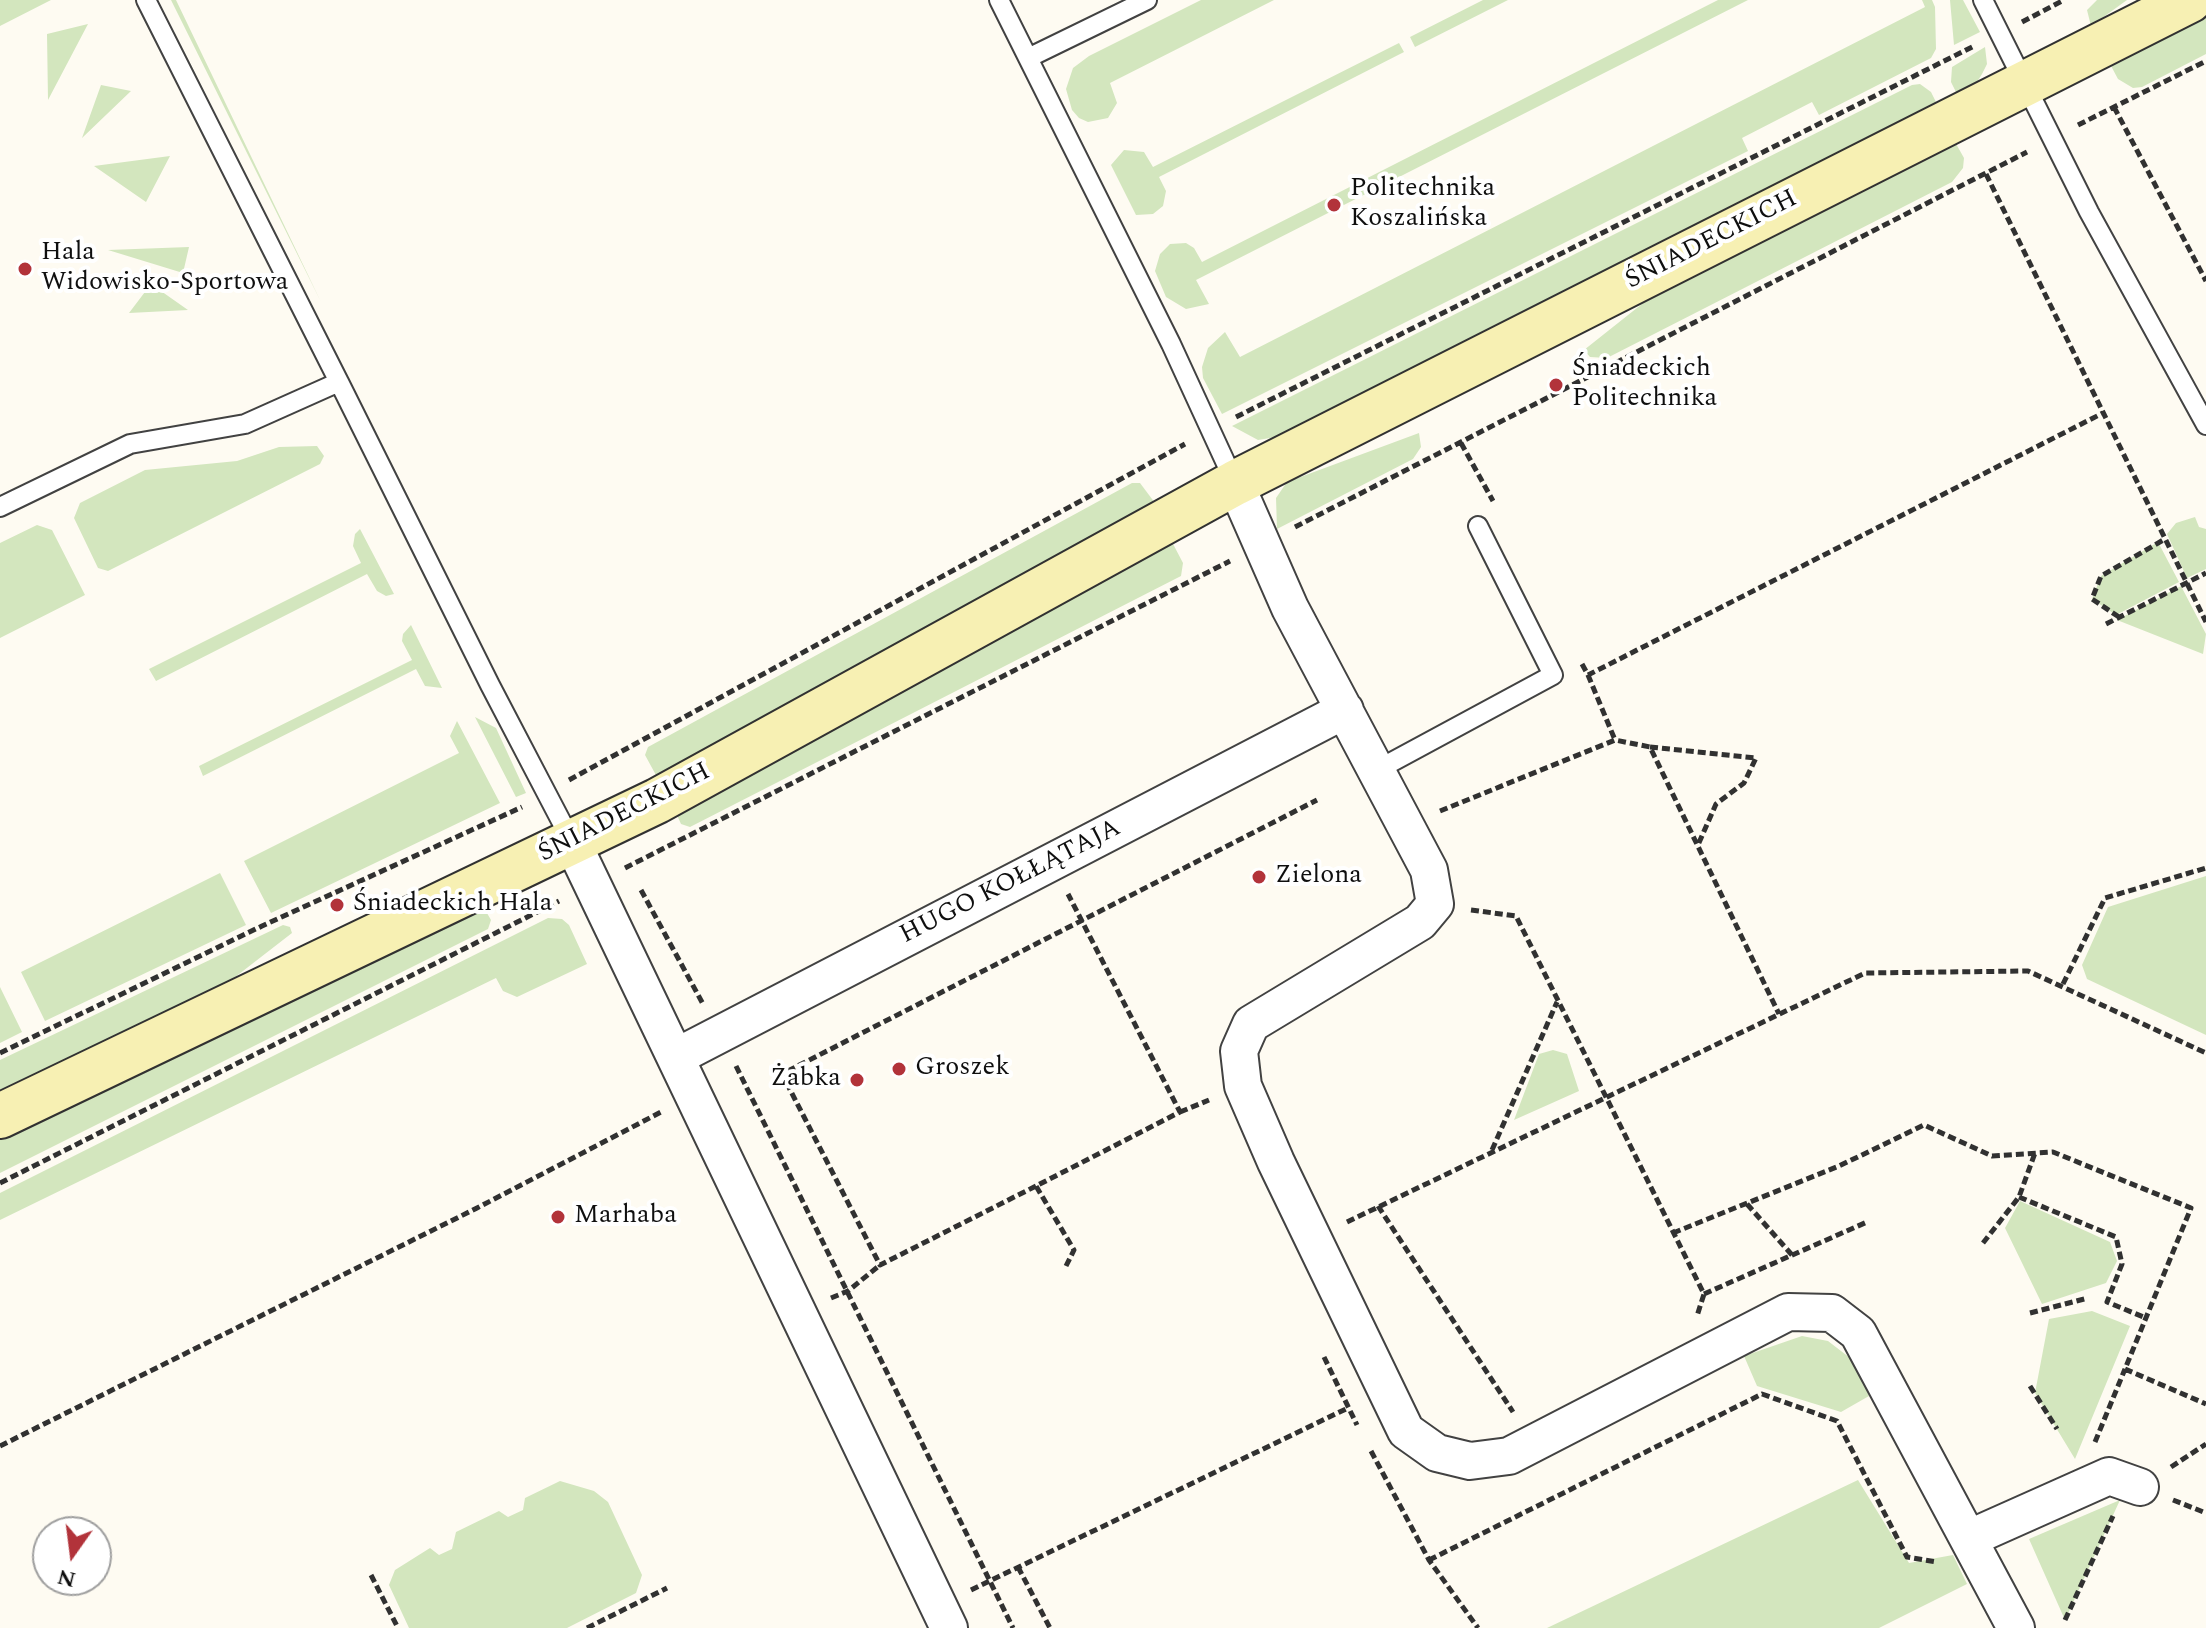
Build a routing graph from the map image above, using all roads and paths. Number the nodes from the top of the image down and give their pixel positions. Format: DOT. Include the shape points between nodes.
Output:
graph roads {
  1 [pos="146,0"];
  2 [pos="999,0"];
  3 [pos="1147,0"];
  4 [pos="1983,0"];
  5 [pos="2064,0"];
  6 [pos="2190,0"];
  7 [pos="2000,33"];
  8 [pos="1028,58"];
  9 [pos="2206,61"];
  10 [pos="2025,83"];
  11 [pos="2114,107"];
  12 [pos="2052,138"];
  13 [pos="1986,173"];
  14 [pos="2206,281"];
  15 [pos="339,382"];
  16 [pos="2103,413"];
  17 [pos="2206,425"];
  18 [pos="1212,429"];
  19 [pos="1461,443"];
  20 [pos="1235,483"];
  21 [pos="0,507"];
  22 [pos="1498,511"];
  23 [pos="1478,526"];
  24 [pos="2165,539"];
  25 [pos="1261,545"];
  26 [pos="2206,573"];
  27 [pos="2187,582"];
  28 [pos="2119,617"];
  29 [pos="2206,622"];
  30 [pos="2106,624"];
  31 [pos="1580,661"];
  32 [pos="1588,675"];
  33 [pos="1345,710"];
  34 [pos="1615,740"];
  35 [pos="1650,747"];
  36 [pos="1377,770"];
  37 [pos="548,792"];
  38 [pos="1317,800"];
  39 [pos="1407,827"];
  40 [pos="572,842"];
  41 [pos="1698,846"];
  42 [pos="1051,862"];
  43 [pos="629,866"];
  44 [pos="2206,868"];
  45 [pos="593,884"];
  46 [pos="1435,904"];
  47 [pos="1081,920"];
  48 [pos="2063,984"];
  49 [pos="1558,1001"];
  50 [pos="1779,1014"];
  51 [pos="719,1035"];
  52 [pos="0,1053"];
  53 [pos="2206,1053"];
  54 [pos="676,1057"];
  55 [pos="1217,1097"];
  56 [pos="1604,1098"];
  57 [pos="671,1107"];
  58 [pos="1180,1112"];
  59 [pos="0,1116"];
  60 [pos="1492,1152"];
  61 [pos="2035,1153"];
  62 [pos="0,1183"];
  63 [pos="1036,1186"];
  64 [pos="2019,1197"];
  65 [pos="1747,1204"];
  66 [pos="1378,1206"];
  67 [pos="1867,1222"];
  68 [pos="1673,1233"];
  69 [pos="1314,1240"];
  70 [pos="1983,1243"];
  71 [pos="1792,1255"];
  72 [pos="880,1265"];
  73 [pos="1066,1266"];
  74 [pos="848,1291"];
  75 [pos="1704,1294"];
  76 [pos="2088,1298"];
  77 [pos="797,1311"];
  78 [pos="2030,1313"];
  79 [pos="2146,1318"];
  80 [pos="1695,1320"];
  81 [pos="1324,1357"];
  82 [pos="2030,1386"];
  83 [pos="2206,1404"];
  84 [pos="1528,1407"];
  85 [pos="1348,1408"];
  86 [pos="2057,1429"];
  87 [pos="1363,1435"];
  88 [pos="0,1446"];
  89 [pos="1370,1449"];
  90 [pos="2140,1487"];
  91 [pos="2114,1514"];
  92 [pos="1976,1549"];
  93 [pos="1429,1560"];
  94 [pos="1018,1567"];
  95 [pos="371,1575"];
  96 [pos="989,1580"];
  97 [pos="667,1588"];
  98 [pos="944,1617"];
  99 [pos="2065,1620"];
  100 [pos="398,1628"];
  101 [pos="587,1628"];
  102 [pos="1013,1628"];
  103 [pos="1050,1628"];
  104 [pos="1478,1628"];
  105 [pos="2016,1628"];
  1 -- 15 [label="lane"];
  2 -- 8 [label="lane"];
  3 -- 8 [label="lane"];
  4 -- 7 [label="lane"];
  5 -- 7 [label="path"];
  6 -- 10 [label="street, ŚNIADECKICH"];
  7 -- 10 [label="lane"];
  7 -- 18 [label="path"];
  8 -- 18 [label="lane"];
  9 -- 11 [label="path"];
  10 -- 12 [label="lane"];
  10 -- 20 [label="street, ŚNIADECKICH"];
  11 -- 12 [label="path"];
  11 -- 14 [label="path"];
  12 -- 13 [label="path"];
  12 -- 17 [label="lane"];
  13 -- 16 [label="path"];
  13 -- 19 [label="path"];
  15 -- 21 [label="lane" via="245,424 130,444"];
  15 -- 37 [label="lane"];
  16 -- 24 [label="path"];
  16 -- 32 [label="path"];
  18 -- 20 [label="lane"];
  18 -- 37 [label="path"];
  19 -- 22 [label="path"];
  19 -- 25 [label="path"];
  20 -- 25 [label="street"];
  20 -- 40 [label="street, ŚNIADECKICH" via="657,801"];
  23 -- 36 [label="lane" via="1553,675"];
  24 -- 27 [label="path"];
  24 -- 28 [label="path" via="2101,576 2092,599"];
  25 -- 33 [label="street"];
  25 -- 43 [label="path"];
  26 -- 27 [label="path"];
  27 -- 28 [label="path"];
  27 -- 29 [label="path"];
  28 -- 30 [label="path"];
  31 -- 32 [label="path"];
  32 -- 34 [label="path"];
  33 -- 36 [label="street"];
  33 -- 42 [label="street, HUGO KOŁŁĄTAJA"];
  34 -- 35 [label="path"];
  34 -- 39 [label="path" via="1467,797"];
  35 -- 41 [label="path"];
  35 -- 41 [label="path" via="1756,758 1744,783 1716,804"];
  36 -- 39 [label="street"];
  37 -- 40 [label="lane"];
  37 -- 52 [label="path"];
  38 -- 47 [label="path"];
  39 -- 46 [label="street" via="1429,870"];
  40 -- 45 [label="street"];
  40 -- 59 [label="street, ŚNIADECKICH"];
  41 -- 50 [label="path"];
  42 -- 47 [label="path"];
  42 -- 51 [label="street, HUGO KOŁŁĄTAJA"];
  43 -- 45 [label="path"];
  43 -- 51 [label="path"];
  44 -- 48 [label="path" via="2105,898"];
  45 -- 54 [label="street"];
  45 -- 62 [label="path"];
  46 -- 49 [label="path" via="1516,916"];
  46 -- 69 [label="street" via="1420,922 1251,1024 1239,1051 1243,1086"];
  47 -- 58 [label="path"];
  47 -- 72 [label="path" via="782,1074"];
  48 -- 50 [label="path" via="2028,971 1865,973"];
  48 -- 53 [label="path"];
  49 -- 56 [label="path"];
  49 -- 60 [label="path"];
  50 -- 56 [label="path"];
  51 -- 54 [label="street, HUGO KOŁŁĄTAJA"];
  51 -- 74 [label="path"];
  54 -- 77 [label="street"];
  55 -- 58 [label="path"];
  56 -- 60 [label="path"];
  56 -- 68 [label="path"];
  57 -- 88 [label="path"];
  58 -- 63 [label="path"];
  60 -- 66 [label="path"];
  61 -- 64 [label="path"];
  61 -- 65 [label="path" via="1992,1156 1924,1125"];
  61 -- 79 [label="path" via="2053,1152 2191,1208"];
  63 -- 72 [label="path"];
  63 -- 73 [label="path" via="1074,1250"];
  64 -- 70 [label="path"];
  64 -- 79 [label="path" via="2116,1237 2122,1264 2107,1302"];
  65 -- 68 [label="path"];
  65 -- 71 [label="path"];
  66 -- 69 [label="path"];
  66 -- 84 [label="path" via="1514,1413"];
  67 -- 71 [label="path"];
  68 -- 75 [label="path"];
  69 -- 92 [label="street" via="1406,1431 1437,1453 1470,1461 1509,1456 1788,1312 1832,1313 1858,1333"];
  71 -- 75 [label="path"];
  72 -- 74 [label="path"];
  74 -- 77 [label="path"];
  74 -- 96 [label="path"];
  75 -- 80 [label="path"];
  76 -- 78 [label="path"];
  77 -- 98 [label="street"];
  79 -- 83 [label="path" via="2125,1369"];
  81 -- 85 [label="path"];
  82 -- 86 [label="path"];
  85 -- 87 [label="path"];
  85 -- 94 [label="path"];
  89 -- 93 [label="path"];
  90 -- 92 [label="street" via="2109,1476"];
  91 -- 99 [label="path"];
  92 -- 93 [label="path" via="1965,1568 1907,1557 1837,1421 1762,1394"];
  92 -- 105 [label="street"];
  93 -- 104 [label="path"];
  94 -- 96 [label="path"];
  94 -- 103 [label="path"];
  95 -- 100 [label="path"];
  96 -- 98 [label="path"];
  96 -- 102 [label="path"];
  97 -- 101 [label="path"];
}
